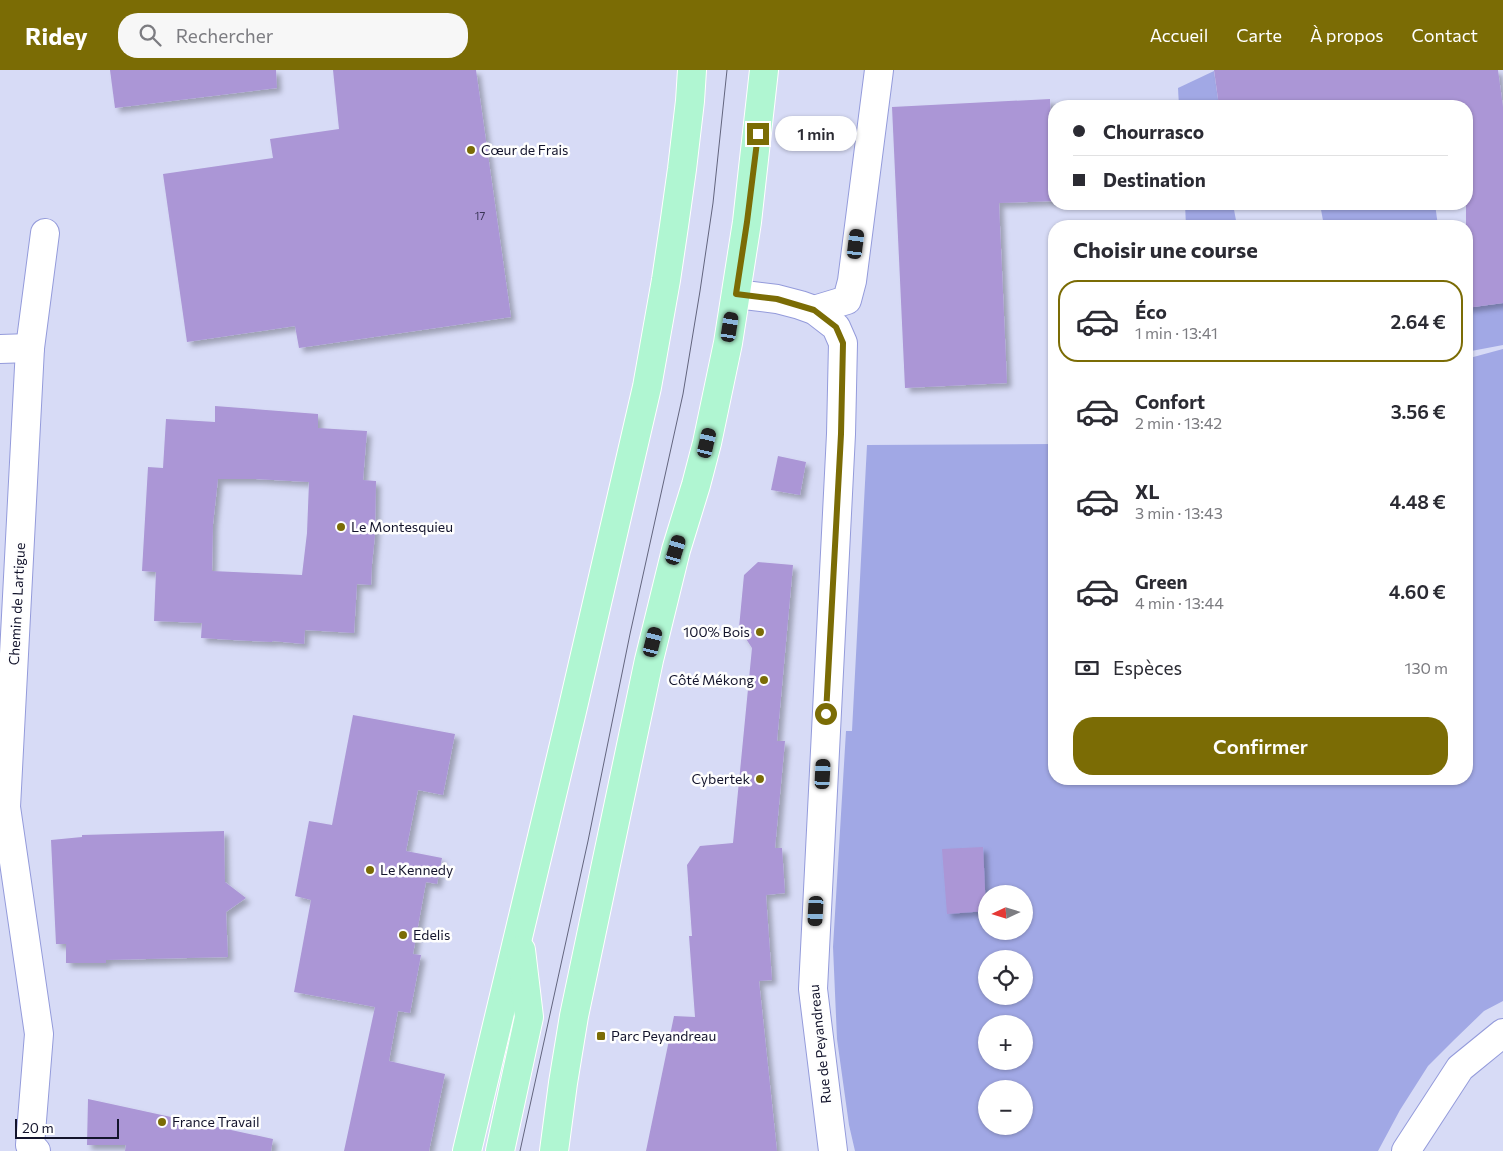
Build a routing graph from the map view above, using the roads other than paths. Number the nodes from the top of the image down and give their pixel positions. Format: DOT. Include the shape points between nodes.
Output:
graph roads {
  1 [pos="692,70"];
  2 [pos="764,70"];
  3 [pos="879,70"];
  4 [pos="45,233"];
  5 [pos="736,294"];
  6 [pos="814,310"];
  7 [pos="30,348"];
  8 [pos="0,349"];
  9 [pos="519,931"];
  10 [pos="1503,1033"];
  11 [pos="36,1151"];
  12 [pos="467,1151"];
  13 [pos="500,1151"];
  14 [pos="554,1151"];
  15 [pos="832,1151"];
  16 [pos="1406,1151"];
  1 -- 9 [label="main road" via="678,197 650,372"];
  2 -- 5 [label="main road"];
  3 -- 6 [label="street" via="847,300"];
  4 -- 7 [label="street, Chemin de Lartigue"];
  5 -- 6 [label="street, Rue de Peyandreau" via="777,299"];
  5 -- 14 [label="main road" via="707,443 649,660 574,1016"];
  6 -- 15 [label="street, Rue de Peyandreau" via="836,327 843,343 813,989"];
  7 -- 8 [label="street"];
  7 -- 11 [label="street, Chemin de Lartigue" via="6,807 39,1034 30,1145"];
  9 -- 12 [label="main road"];
  9 -- 13 [label="main road" via="529,1017"];
  10 -- 16 [label="street" via="1460,1068"];
}
